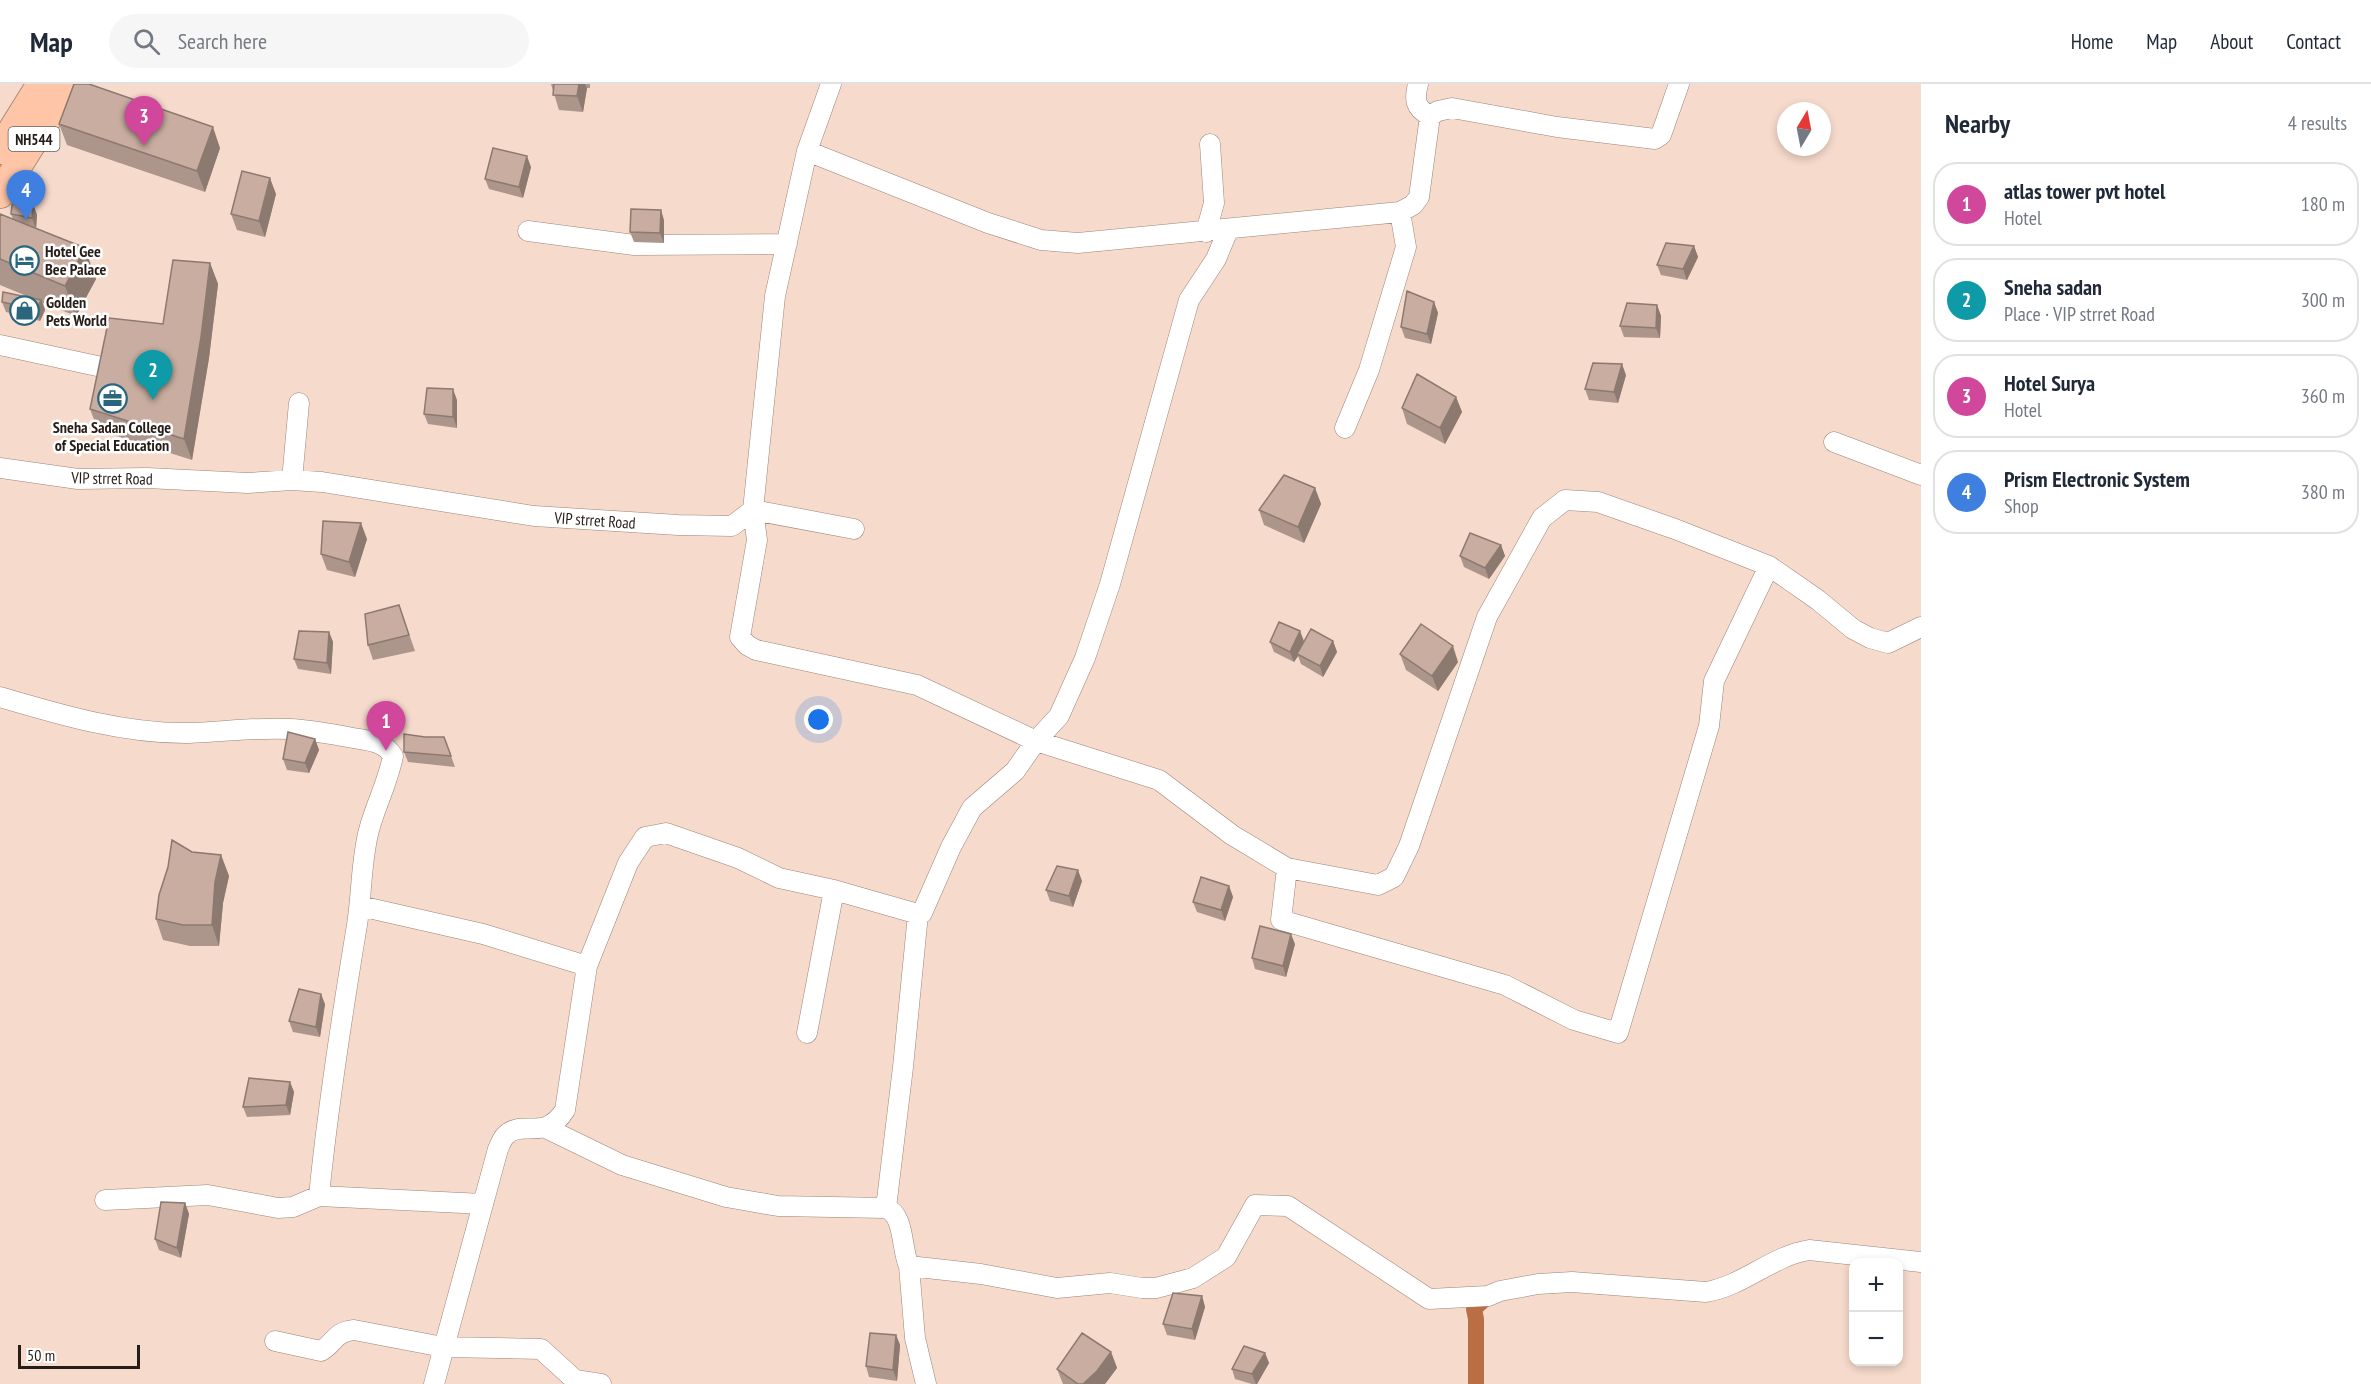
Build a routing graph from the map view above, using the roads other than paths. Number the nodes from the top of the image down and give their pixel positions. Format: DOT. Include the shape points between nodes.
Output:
graph roads {
  1 [pos="41,84"];
  2 [pos="69,84"];
  3 [pos="831,84"];
  4 [pos="1418,84"];
  5 [pos="1679,84"];
  6 [pos="1430,116"];
  7 [pos="1210,144"];
  8 [pos="0,150"];
  9 [pos="807,151"];
  10 [pos="0,194"];
  11 [pos="1400,212"];
  12 [pos="1228,230"];
  13 [pos="528,231"];
  14 [pos="1206,232"];
  15 [pos="787,244"];
  16 [pos="0,345"];
  17 [pos="111,369"];
  18 [pos="299,403"];
  19 [pos="1345,428"];
  20 [pos="1834,442"];
  21 [pos="0,468"];
  22 [pos="1921,475"];
  23 [pos="292,480"];
  24 [pos="753,510"];
  25 [pos="854,529"];
  26 [pos="1769,566"];
  27 [pos="1921,627"];
  28 [pos="0,697"];
  29 [pos="1036,741"];
  30 [pos="1287,868"];
  31 [pos="834,890"];
  32 [pos="360,906"];
  33 [pos="918,914"];
  34 [pos="587,966"];
  35 [pos="807,1033"];
  36 [pos="546,1128"];
  37 [pos="320,1196"];
  38 [pos="105,1200"];
  39 [pos="483,1204"];
  40 [pos="886,1208"];
  41 [pos="1921,1262"];
  42 [pos="909,1266"];
  43 [pos="276,1341"];
  44 [pos="443,1347"];
  45 [pos="434,1384"];
  46 [pos="601,1384"];
  47 [pos="926,1384"];
  1 -- 8 [label="highway, NH544"];
  2 -- 10 [label="highway, NH544"];
  3 -- 9 [label="street"];
  4 -- 6 [label="street" via="1415,100 1420,110"];
  5 -- 6 [label="street" via="1661,135 1655,139 1557,128 1452,108"];
  6 -- 11 [label="street" via="1419,197"];
  7 -- 14 [label="street" via="1214,203"];
  9 -- 14 [label="street" via="1041,240 1078,243"];
  9 -- 15 [label="street"];
  11 -- 12 [label="street"];
  11 -- 19 [label="street" via="1406,248 1370,370"];
  12 -- 14 [label="street"];
  12 -- 29 [label="street" via="1216,259 1189,300 1086,658 1059,716"];
  13 -- 15 [label="street" via="634,244"];
  15 -- 24 [label="street" via="775,296"];
  16 -- 17 [label="street"];
  18 -- 23 [label="street"];
  20 -- 22 [label="street"];
  21 -- 23 [label="street, VIP strret Road" via="78,479 248,483"];
  23 -- 24 [label="street, VIP strret Road" via="534,516 732,526"];
  24 -- 25 [label="street"];
  24 -- 29 [label="street" via="757,540 740,637 747,645 775,655 917,685"];
  26 -- 27 [label="street" via="1870,638 1888,643"];
  26 -- 30 [label="street" via="1598,502 1565,500 1542,518 1486,617 1409,846 1394,877 1378,885"];
  26 -- 30 [label="street" via="1714,681 1709,726 1618,1034 1574,1020 1505,986 1281,920"];
  28 -- 32 [label="street" via="147,731 288,729 379,743 388,748 393,756 369,829"];
  29 -- 30 [label="street" via="1159,780 1232,835"];
  29 -- 33 [label="street" via="1015,771 972,808 922,913"];
  31 -- 33 [label="street"];
  31 -- 34 [label="street" via="779,878 738,858 666,833 645,837 628,863"];
  31 -- 35 [label="street"];
  32 -- 34 [label="street" via="483,934"];
  32 -- 37 [label="street" via="328,1103"];
  33 -- 40 [label="street"];
  34 -- 36 [label="street" via="565,1110 558,1122"];
  36 -- 39 [label="street" via="515,1130 505,1136"];
  36 -- 40 [label="street" via="622,1164 726,1197 778,1206"];
  37 -- 38 [label="street" via="293,1208 208,1195"];
  37 -- 39 [label="street"];
  39 -- 44 [label="street"];
  40 -- 42 [label="street" via="898,1218"];
  41 -- 42 [label="street" via="1809,1250 1797,1252 1720,1290 1706,1292 1572,1282 1538,1284 1488,1296 1429,1299 1288,1206 1255,1205 1226,1257 1192,1278 1156,1288 1110,1283 1057,1288"];
  42 -- 47 [label="street" via="915,1338"];
  43 -- 44 [label="street" via="321,1351 337,1334 354,1330"];
  44 -- 45 [label="street"];
  44 -- 46 [label="street" via="541,1349 575,1380"];
}
